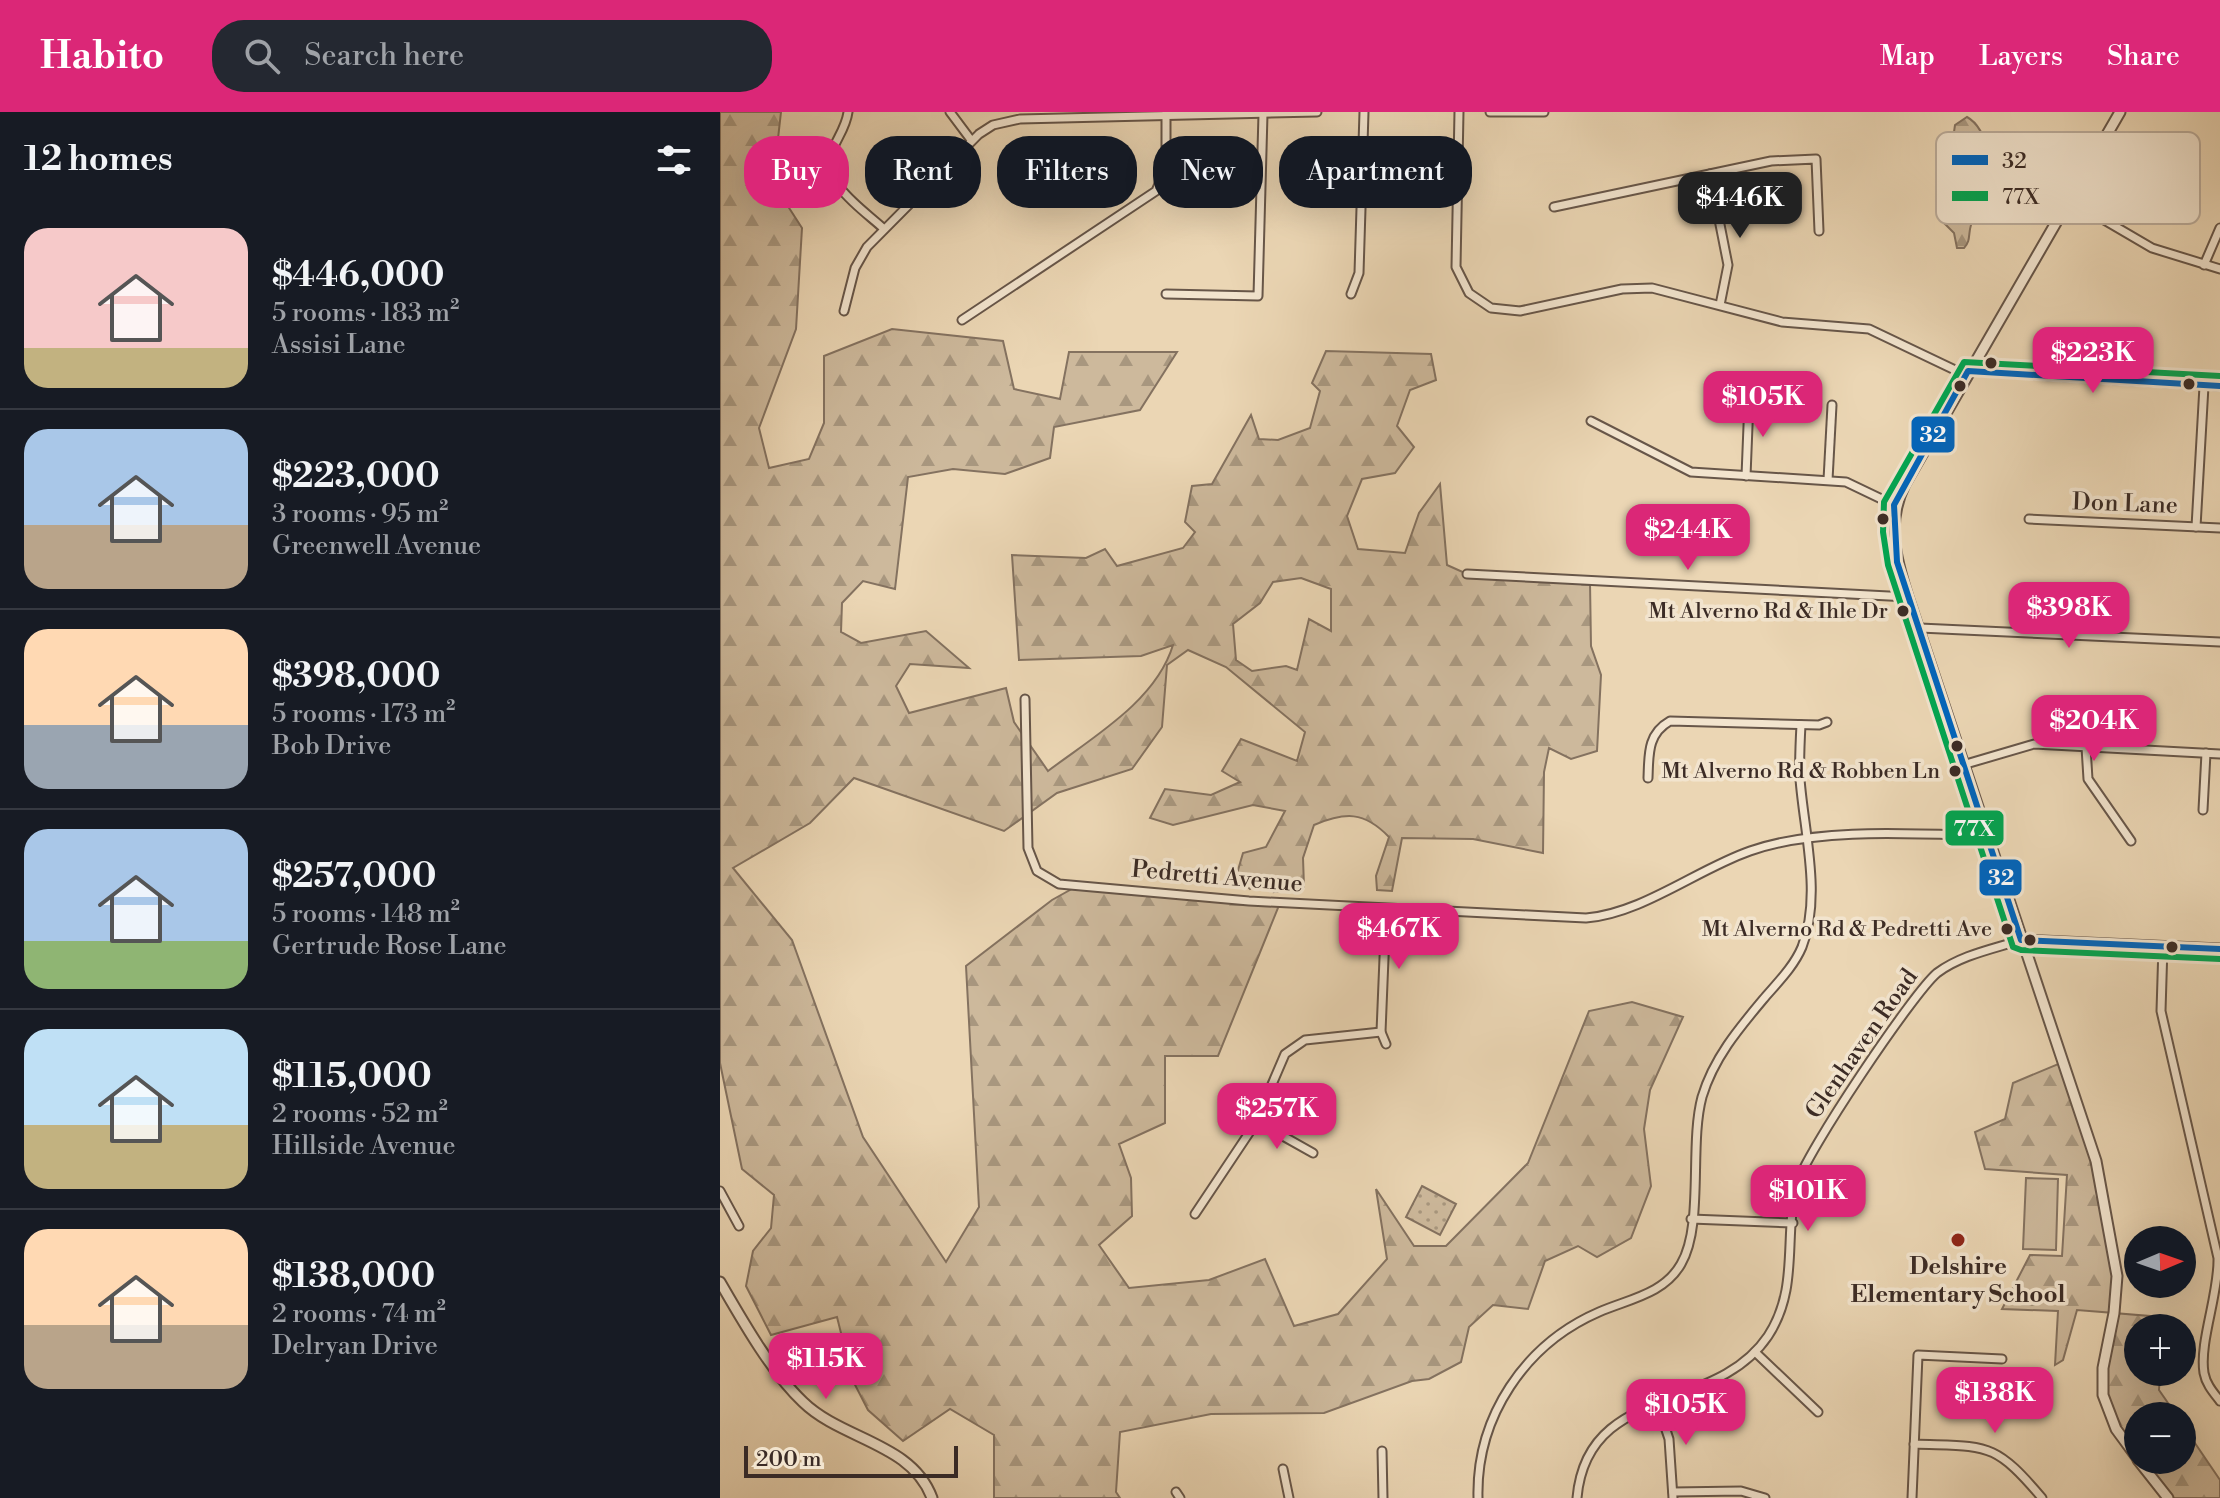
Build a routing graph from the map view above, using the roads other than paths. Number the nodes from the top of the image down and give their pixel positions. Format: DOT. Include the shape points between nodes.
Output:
graph roads {
  1 [pos="848,112"];
  2 [pos="950,112"];
  3 [pos="1317,112"];
  4 [pos="1364,112"];
  5 [pos="1459,112"];
  6 [pos="1490,112"];
  7 [pos="1544,112"];
  8 [pos="2120,112"];
  9 [pos="1263,114"];
  10 [pos="1073,115"];
  11 [pos="1166,115"];
  12 [pos="2109,132"];
  13 [pos="968,136"];
  14 [pos="978,136"];
  15 [pos="1710,174"];
  16 [pos="1554,207"];
  17 [pos="905,208"];
  18 [pos="2056,224"];
  19 [pos="2111,224"];
  20 [pos="2220,228"];
  21 [pos="884,229"];
  22 [pos="1819,231"];
  23 [pos="2204,265"];
  24 [pos="2220,269"];
  25 [pos="1166,294"];
  26 [pos="1351,294"];
  27 [pos="1720,305"];
  28 [pos="844,311"];
  29 [pos="962,320"];
  30 [pos="1968,371"];
  31 [pos="2204,386"];
  32 [pos="2220,386"];
  33 [pos="1749,401"];
  34 [pos="1832,405"];
  35 [pos="1591,421"];
  36 [pos="1746,476"];
  37 [pos="1828,480"];
  38 [pos="1894,505"];
  39 [pos="2029,519"];
  40 [pos="2196,527"];
  41 [pos="2220,528"];
  42 [pos="1467,574"];
  43 [pos="1908,597"];
  44 [pos="1920,628"];
  45 [pos="2220,642"];
  46 [pos="1025,699"];
  47 [pos="1827,722"];
  48 [pos="1801,725"];
  49 [pos="2086,747"];
  50 [pos="2206,753"];
  51 [pos="2220,754"];
  52 [pos="1966,764"];
  53 [pos="1648,778"];
  54 [pos="2203,810"];
  55 [pos="1987,836"];
  56 [pos="1806,840"];
  57 [pos="2131,841"];
  58 [pos="1386,909"];
  59 [pos="2021,940"];
  60 [pos="2163,946"];
  61 [pos="2220,949"];
  62 [pos="1381,1032"];
  63 [pos="1386,1044"];
  64 [pos="1256,1121"];
  65 [pos="1313,1153"];
  66 [pos="720,1191"];
  67 [pos="1195,1214"];
  68 [pos="1691,1219"];
  69 [pos="1793,1223"];
  70 [pos="739,1226"];
  71 [pos="720,1282"];
  72 [pos="1755,1352"];
  73 [pos="2002,1359"];
  74 [pos="2220,1401"];
  75 [pos="1657,1403"];
  76 [pos="1818,1412"];
  77 [pos="2124,1440"];
  78 [pos="1914,1444"];
  79 [pos="1382,1451"];
  80 [pos="1283,1469"];
  81 [pos="2149,1474"];
  82 [pos="1673,1495"];
  83 [pos="932,1498"];
  84 [pos="1289,1498"];
  85 [pos="1383,1498"];
  86 [pos="1478,1498"];
  87 [pos="1577,1498"];
  88 [pos="1765,1498"];
  89 [pos="1912,1498"];
  90 [pos="2042,1498"];
  91 [pos="2168,1498"];
  1 -- 21 [label="street" via="832,151 831,172"];
  2 -- 13 [label="street"];
  3 -- 9 [label="street"];
  4 -- 26 [label="street" via="1359,273"];
  5 -- 27 [label="street" via="1455,257 1463,285 1477,300 1500,311 1520,311 1637,287"];
  6 -- 7 [label="street"];
  8 -- 12 [label="street"];
  9 -- 11 [label="street"];
  9 -- 25 [label="street" via="1258,296"];
  10 -- 11 [label="street"];
  10 -- 14 [label="street" via="1004,122"];
  11 -- 29 [label="street" via="1166,167 1156,191"];
  15 -- 16 [label="street"];
  15 -- 22 [label="street" via="1771,161 1816,159"];
  15 -- 27 [label="street" via="1728,265"];
  17 -- 21 [label="street"];
  18 -- 30 [label="street"];
  19 -- 23 [label="street" via="2152,248"];
  20 -- 23 [label="street"];
  21 -- 28 [label="street" via="855,268"];
  23 -- 24 [label="street"];
  27 -- 30 [label="street" via="1782,322 1869,329 1945,367"];
  30 -- 31 [label="street"];
  30 -- 38 [label="street"];
  31 -- 32 [label="street"];
  31 -- 40 [label="street"];
  33 -- 36 [label="street"];
  34 -- 37 [label="street"];
  35 -- 36 [label="street" via="1682,469"];
  36 -- 37 [label="street"];
  37 -- 38 [label="street" via="1855,484"];
  38 -- 43 [label="street" via="1893,546"];
  39 -- 40 [label="street, Don Lane"];
  40 -- 41 [label="street, Don Lane"];
  42 -- 43 [label="street"];
  43 -- 44 [label="street"];
  44 -- 45 [label="street"];
  44 -- 52 [label="street"];
  46 -- 58 [label="street, Pedretti Avenue" via="1028,848 1047,880"];
  47 -- 48 [label="street"];
  48 -- 53 [label="street" via="1670,721 1650,742"];
  48 -- 56 [label="street"];
  49 -- 50 [label="street"];
  49 -- 52 [label="street" via="2034,744"];
  49 -- 57 [label="street" via="2088,779"];
  50 -- 51 [label="street"];
  50 -- 54 [label="street"];
  52 -- 55 [label="street"];
  55 -- 56 [label="street, Pedretti Avenue" via="1888,832"];
  55 -- 59 [label="street"];
  56 -- 58 [label="street, Pedretti Avenue" via="1752,850 1596,917"];
  56 -- 68 [label="street" via="1806,934 1789,970 1734,1034 1708,1081 1695,1134"];
  58 -- 62 [label="street"];
  59 -- 60 [label="street"];
  59 -- 69 [label="street, Glenhaven Road" via="1950,965 1920,990 1807,1159 1797,1184"];
  59 -- 77 [label="street" via="2096,1161 2117,1276 2103,1395"];
  60 -- 61 [label="street"];
  60 -- 74 [label="street" via="2161,1011 2218,1258 2204,1365 2207,1383"];
  62 -- 63 [label="street"];
  62 -- 64 [label="street" via="1305,1040 1285,1054"];
  64 -- 65 [label="street"];
  64 -- 67 [label="street"];
  66 -- 70 [label="street"];
  68 -- 69 [label="street"];
  68 -- 86 [label="street" via="1685,1258 1668,1281 1566,1329 1516,1377 1486,1439"];
  69 -- 72 [label="street, Glenhaven Road" via="1787,1296"];
  71 -- 83 [label="street" via="802,1402 836,1427 908,1462"];
  72 -- 75 [label="street, Glenhaven Road" via="1727,1375"];
  72 -- 76 [label="street"];
  73 -- 78 [label="street" via="1918,1355"];
  75 -- 82 [label="street" via="1669,1439"];
  75 -- 87 [label="street, Glenhaven Road" via="1620,1420 1600,1437 1586,1459"];
  78 -- 89 [label="street"];
  78 -- 90 [label="street" via="1990,1450 2015,1466"];
  79 -- 85 [label="street"];
  80 -- 84 [label="street"];
  81 -- 91 [label="street"];
  82 -- 88 [label="street" via="1741,1491"];
}
